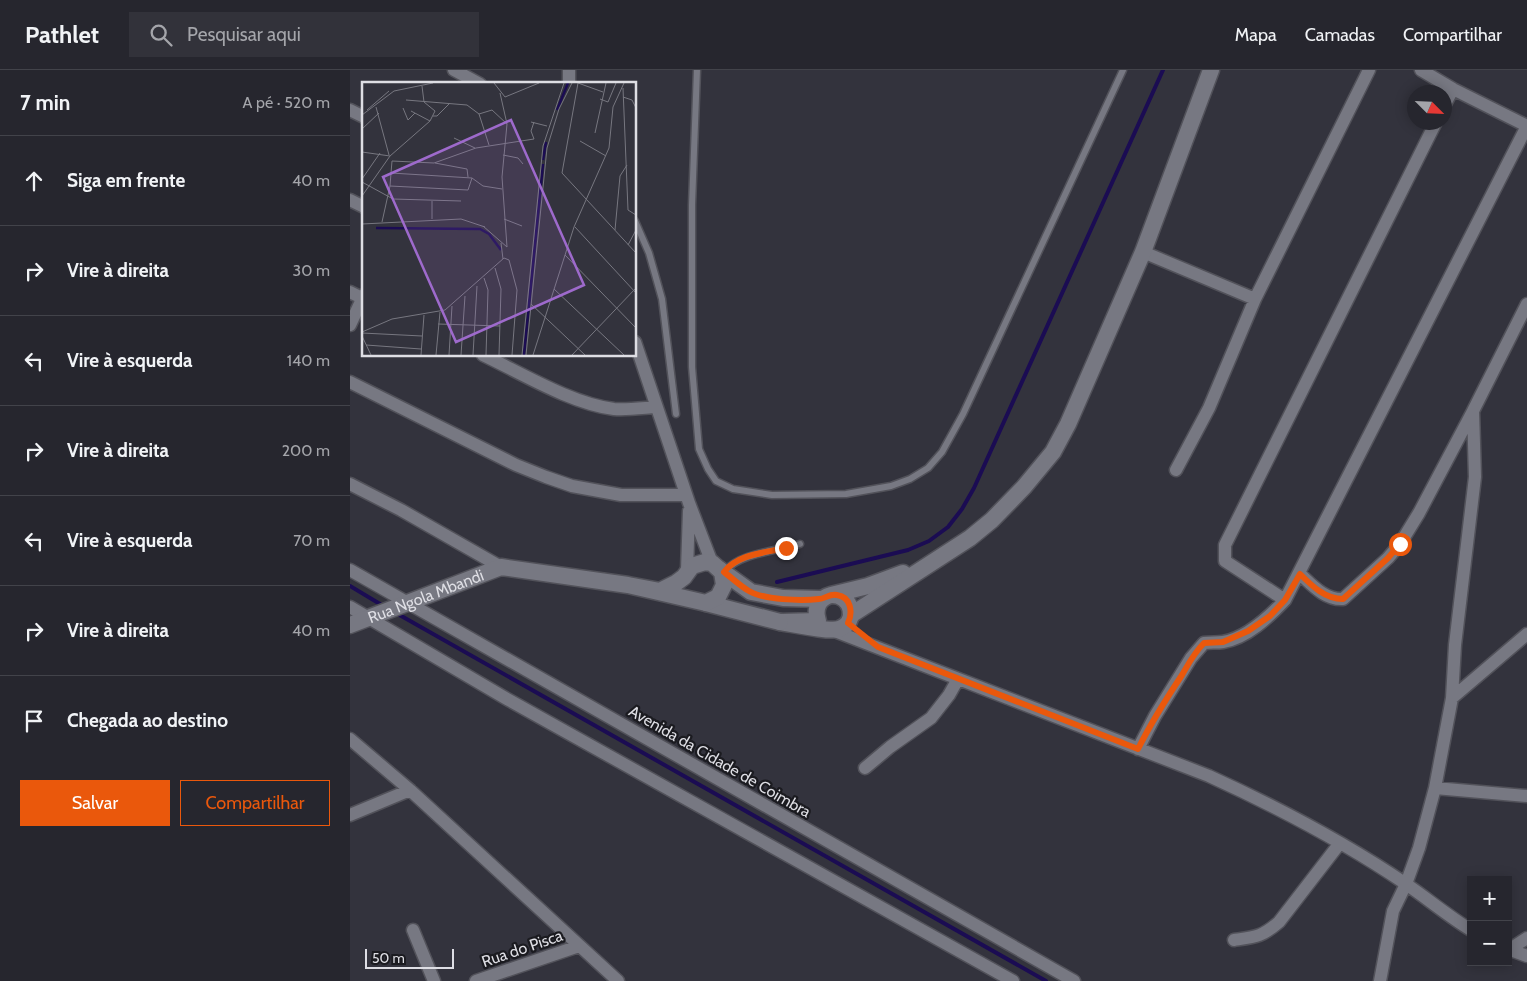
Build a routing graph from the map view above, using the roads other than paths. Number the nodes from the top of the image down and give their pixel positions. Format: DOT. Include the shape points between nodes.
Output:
graph roads {
  1 [pos="454,70"];
  2 [pos="697,70"];
  3 [pos="1123,70"];
  4 [pos="1211,70"];
  5 [pos="1369,70"];
  6 [pos="1422,70"];
  7 [pos="473,79"];
  8 [pos="1453,90"];
  9 [pos="350,110"];
  10 [pos="362,116"];
  11 [pos="1432,130"];
  12 [pos="350,200"];
  13 [pos="362,206"];
  14 [pos="636,224"];
  15 [pos="1143,252"];
  16 [pos="350,292"];
  17 [pos="362,297"];
  18 [pos="362,299"];
  19 [pos="1255,299"];
  20 [pos="1527,304"];
  21 [pos="350,325"];
  22 [pos="636,345"];
  23 [pos="485,356"];
  24 [pos="350,382"];
  25 [pos="656,407"];
  26 [pos="1473,412"];
  27 [pos="676,414"];
  28 [pos="1176,470"];
  29 [pos="350,484"];
  30 [pos="687,499"];
  31 [pos="970,538"];
  32 [pos="800,544"];
  33 [pos="501,567"];
  34 [pos="717,568"];
  35 [pos="350,570"];
  36 [pos="686,573"];
  37 [pos="1300,574"];
  38 [pos="628,585"];
  39 [pos="826,597"];
  40 [pos="1285,600"];
  41 [pos="405,603"];
  42 [pos="703,603"];
  43 [pos="350,607"];
  44 [pos="373,616"];
  45 [pos="849,619"];
  46 [pos="780,622"];
  47 [pos="350,625"];
  48 [pos="832,630"];
  49 [pos="1527,634"];
  50 [pos="878,647"];
  51 [pos="958,679"];
  52 [pos="1452,698"];
  53 [pos="350,739"];
  54 [pos="1138,749"];
  55 [pos="865,768"];
  56 [pos="1435,788"];
  57 [pos="410,790"];
  58 [pos="1527,796"];
  59 [pos="350,815"];
  60 [pos="1340,843"];
  61 [pos="1406,884"];
  62 [pos="1467,927"];
  63 [pos="413,930"];
  64 [pos="1527,938"];
  65 [pos="1234,940"];
  66 [pos="579,946"];
  67 [pos="1512,947"];
  68 [pos="1512,950"];
  69 [pos="1527,956"];
  70 [pos="434,981"];
  71 [pos="476,981"];
  72 [pos="618,981"];
  73 [pos="1013,981"];
  74 [pos="1074,981"];
  75 [pos="1380,981"];
  1 -- 7 [label="street"];
  2 -- 3 [label="lane" via="692,205 692,367 699,449 716,481 733,489 772,495 846,494 891,486 928,468 942,452 963,414"];
  4 -- 15 [label="street"];
  5 -- 19 [label="street"];
  6 -- 8 [label="street"];
  8 -- 37 [label="street" via="1527,126"];
  9 -- 10 [label="street"];
  11 -- 40 [label="street" via="1225,545 1225,561"];
  12 -- 13 [label="street"];
  14 -- 27 [label="lane" via="662,299"];
  15 -- 19 [label="street"];
  15 -- 31 [label="street" via="1053,452 992,520"];
  16 -- 17 [label="street"];
  18 -- 21 [label="street"];
  19 -- 28 [label="street" via="1209,408"];
  20 -- 26 [label="street"];
  22 -- 25 [label="street"];
  23 -- 25 [label="street" via="597,406 616,409"];
  24 -- 30 [label="street" via="546,477 572,486 621,495"];
  25 -- 30 [label="street"];
  26 -- 37 [label="street" via="1400,544 1351,593 1343,599 1329,596 1314,588"];
  26 -- 52 [label="street" via="1475,477 1454,644"];
  29 -- 33 [label="street"];
  30 -- 34 [label="street"];
  30 -- 36 [label="street"];
  31 -- 39 [label="street" via="903,573"];
  31 -- 45 [label="street"];
  32 -- 34 [label="lane" via="742,558 729,566"];
  33 -- 38 [label="street"];
  33 -- 41 [label="street, Rua Ngola Mbandi"];
  34 -- 36 [label="street" via="698,563"];
  34 -- 39 [label="street" via="751,592 783,598"];
  34 -- 42 [label="street" via="724,578 722,592"];
  35 -- 41 [label="street, Avenida da Cidade de Coimbra"];
  36 -- 38 [label="street" via="660,591"];
  36 -- 42 [label="street" via="685,590 693,600"];
  37 -- 40 [label="street"];
  38 -- 42 [label="street"];
  39 -- 45 [label="street" via="837,594 846,600"];
  39 -- 46 [label="street" via="816,610 818,621"];
  40 -- 54 [label="street" via="1270,616 1248,631 1223,642 1204,643 1191,658"];
  41 -- 44 [label="street, Rua Ngola Mbandi"];
  41 -- 74 [label="street, Avenida da Cidade de Coimbra"];
  42 -- 46 [label="street"];
  43 -- 44 [label="street"];
  44 -- 47 [label="street, Rua Ngola Mbandi"];
  44 -- 73 [label="street" via="506,699"];
  45 -- 48 [label="street"];
  45 -- 50 [label="street"];
  46 -- 48 [label="street"];
  48 -- 50 [label="street"];
  49 -- 52 [label="street"];
  50 -- 51 [label="street"];
  51 -- 54 [label="street"];
  51 -- 55 [label="street" via="931,718"];
  52 -- 56 [label="street"];
  53 -- 57 [label="street"];
  54 -- 60 [label="street" via="1257,798"];
  56 -- 58 [label="street"];
  56 -- 61 [label="street" via="1420,848"];
  57 -- 59 [label="street"];
  57 -- 66 [label="street"];
  60 -- 61 [label="street"];
  60 -- 65 [label="street" via="1267,933"];
  61 -- 62 [label="street"];
  61 -- 75 [label="street" via="1389,924"];
  63 -- 70 [label="street"];
  64 -- 67 [label="street"];
  66 -- 71 [label="street, Rua do Pisca"];
  66 -- 72 [label="street"];
  68 -- 69 [label="street"];
}
